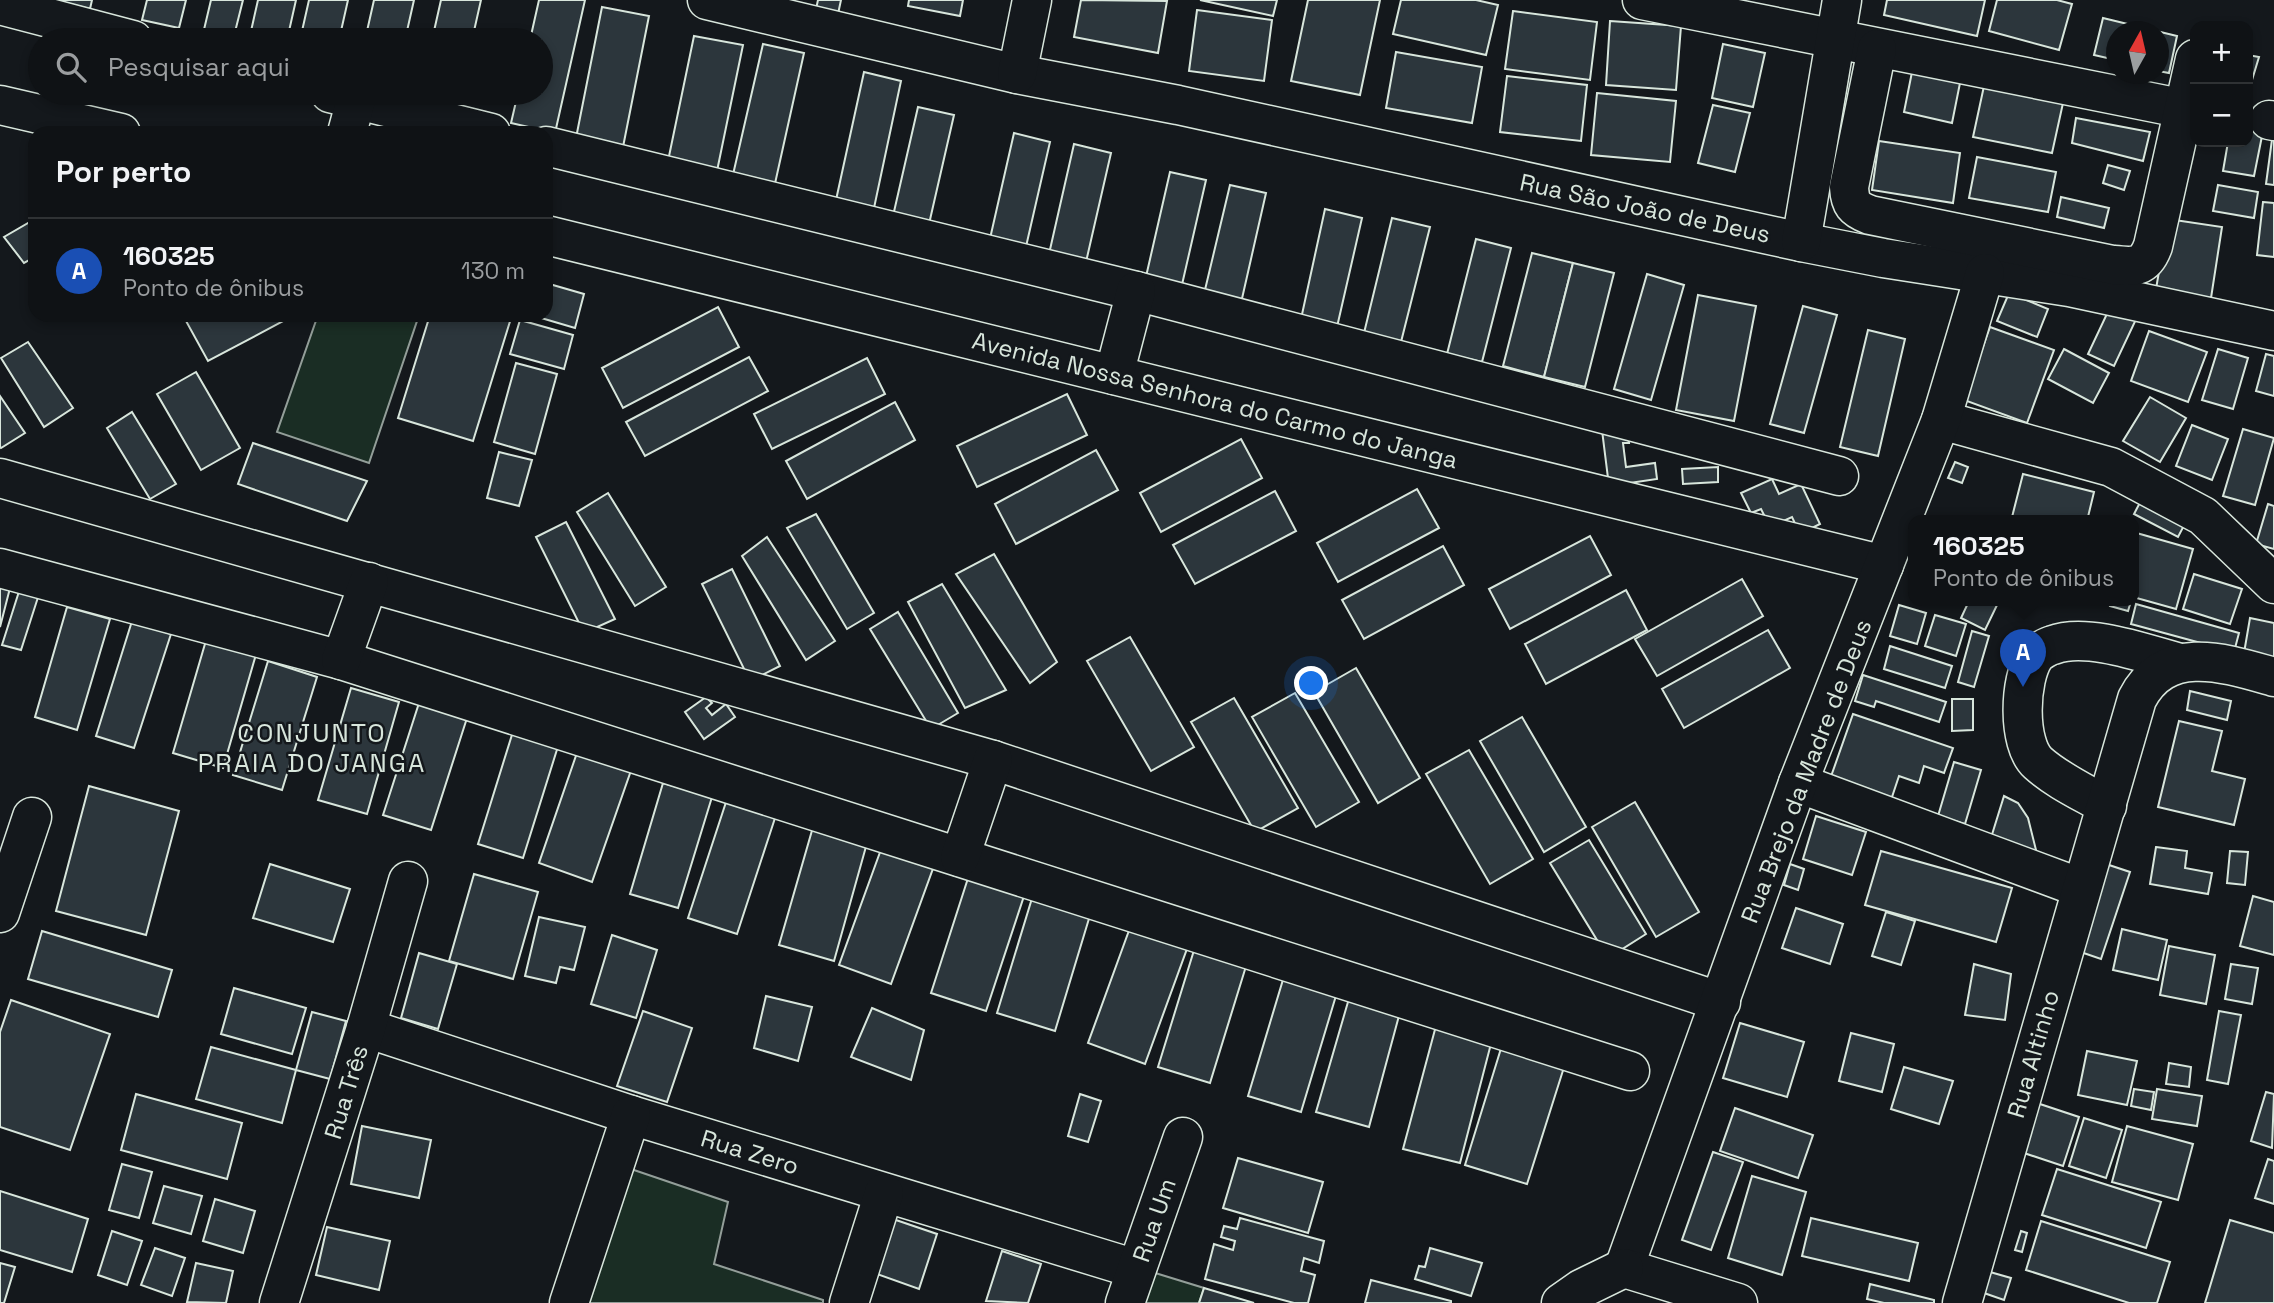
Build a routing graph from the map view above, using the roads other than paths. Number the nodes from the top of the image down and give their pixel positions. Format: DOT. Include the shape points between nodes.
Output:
graph roads {
  1 [pos="707,0"];
  2 [pos="1032,0"];
  3 [pos="1642,0"];
  4 [pos="1842,0"];
  5 [pos="0,5"];
  6 [pos="88,28"];
  7 [pos="1835,38"];
  8 [pos="1877,48"];
  9 [pos="1017,74"];
  10 [pos="2190,84"];
  11 [pos="0,105"];
  12 [pos="344,108"];
  13 [pos="2185,109"];
  14 [pos="91,126"];
  15 [pos="450,126"];
  16 [pos="553,148"];
  17 [pos="553,237"];
  18 [pos="1801,242"];
  19 [pos="1985,273"];
  20 [pos="1136,291"];
  21 [pos="2274,331"];
  22 [pos="1114,375"];
  23 [pos="1941,421"];
  24 [pos="1839,475"];
  25 [pos="0,478"];
  26 [pos="1884,565"];
  27 [pos="0,568"];
  28 [pos="369,582"];
  29 [pos="2274,584"];
  30 [pos="341,660"];
  31 [pos="2180,663"];
  32 [pos="2274,677"];
  33 [pos="993,760"];
  34 [pos="1798,783"];
  35 [pos="2107,806"];
  36 [pos="32,817"];
  37 [pos="960,857"];
  38 [pos="408,881"];
  39 [pos="2081,888"];
  40 [pos="0,913"];
  41 [pos="1721,1002"];
  42 [pos="366,1028"];
  43 [pos="1630,1071"];
  44 [pos="631,1115"];
  45 [pos="1183,1137"];
  46 [pos="884,1193"];
  47 [pos="1624,1268"];
  48 [pos="1131,1286"];
  49 [pos="1733,1302"];
  50 [pos="279,1303"];
  51 [pos="569,1303"];
  52 [pos="849,1303"];
  53 [pos="1561,1303"];
  54 [pos="1962,1303"];
  1 -- 9 [label="street, Rua São João de Deus"];
  2 -- 9 [label="street"];
  3 -- 7 [label="street"];
  4 -- 7 [label="street"];
  5 -- 6 [label="street"];
  7 -- 8 [label="street"];
  7 -- 18 [label="street"];
  8 -- 13 [label="street"];
  8 -- 13 [label="street" via="1849,187 1856,210 2113,265 2142,264 2149,258"];
  9 -- 18 [label="street, Rua São João de Deus"];
  10 -- 13 [label="street"];
  11 -- 14 [label="street"];
  12 -- 15 [label="street"];
  16 -- 20 [label="street"];
  17 -- 22 [label="street, Avenida Nossa Senhora do Carmo do Janga"];
  18 -- 19 [label="street, Rua São João de Deus"];
  19 -- 21 [label="street, Rua São João de Deus"];
  19 -- 23 [label="street, Rua Brejo da Madre de Deus"];
  20 -- 22 [label="street"];
  20 -- 24 [label="street"];
  22 -- 26 [label="street, Avenida Nossa Senhora do Carmo do Janga"];
  23 -- 26 [label="street, Rua Brejo da Madre de Deus"];
  23 -- 29 [label="street" via="2111,467 2203,516"];
  25 -- 28 [label="street"];
  26 -- 34 [label="street, Rua Brejo da Madre de Deus"];
  27 -- 30 [label="street"];
  28 -- 30 [label="street"];
  28 -- 33 [label="street"];
  30 -- 37 [label="street"];
  31 -- 32 [label="street" via="2234,665"];
  31 -- 35 [label="street, Rua Altinho" via="2156,673 2137,699"];
  31 -- 35 [label="street" via="2089,641 2054,644 2036,655 2024,684 2022,712 2036,762"];
  33 -- 37 [label="street"];
  33 -- 41 [label="street"];
  34 -- 39 [label="street"];
  34 -- 41 [label="street, Rua Brejo da Madre de Deus"];
  35 -- 39 [label="street, Rua Altinho"];
  36 -- 40 [label="street"];
  37 -- 43 [label="street"];
  38 -- 42 [label="street, Rua Três"];
  39 -- 54 [label="street, Rua Altinho"];
  41 -- 47 [label="street, Rua Brejo da Madre de Deus"];
  42 -- 44 [label="street, Rua Zero"];
  42 -- 50 [label="street, Rua Três"];
  44 -- 46 [label="street, Rua Zero"];
  44 -- 51 [label="street"];
  45 -- 48 [label="street, Rua Um"];
  46 -- 48 [label="street, Rua Zero"];
  46 -- 52 [label="street"];
  47 -- 49 [label="street"];
  47 -- 53 [label="street"];
}
